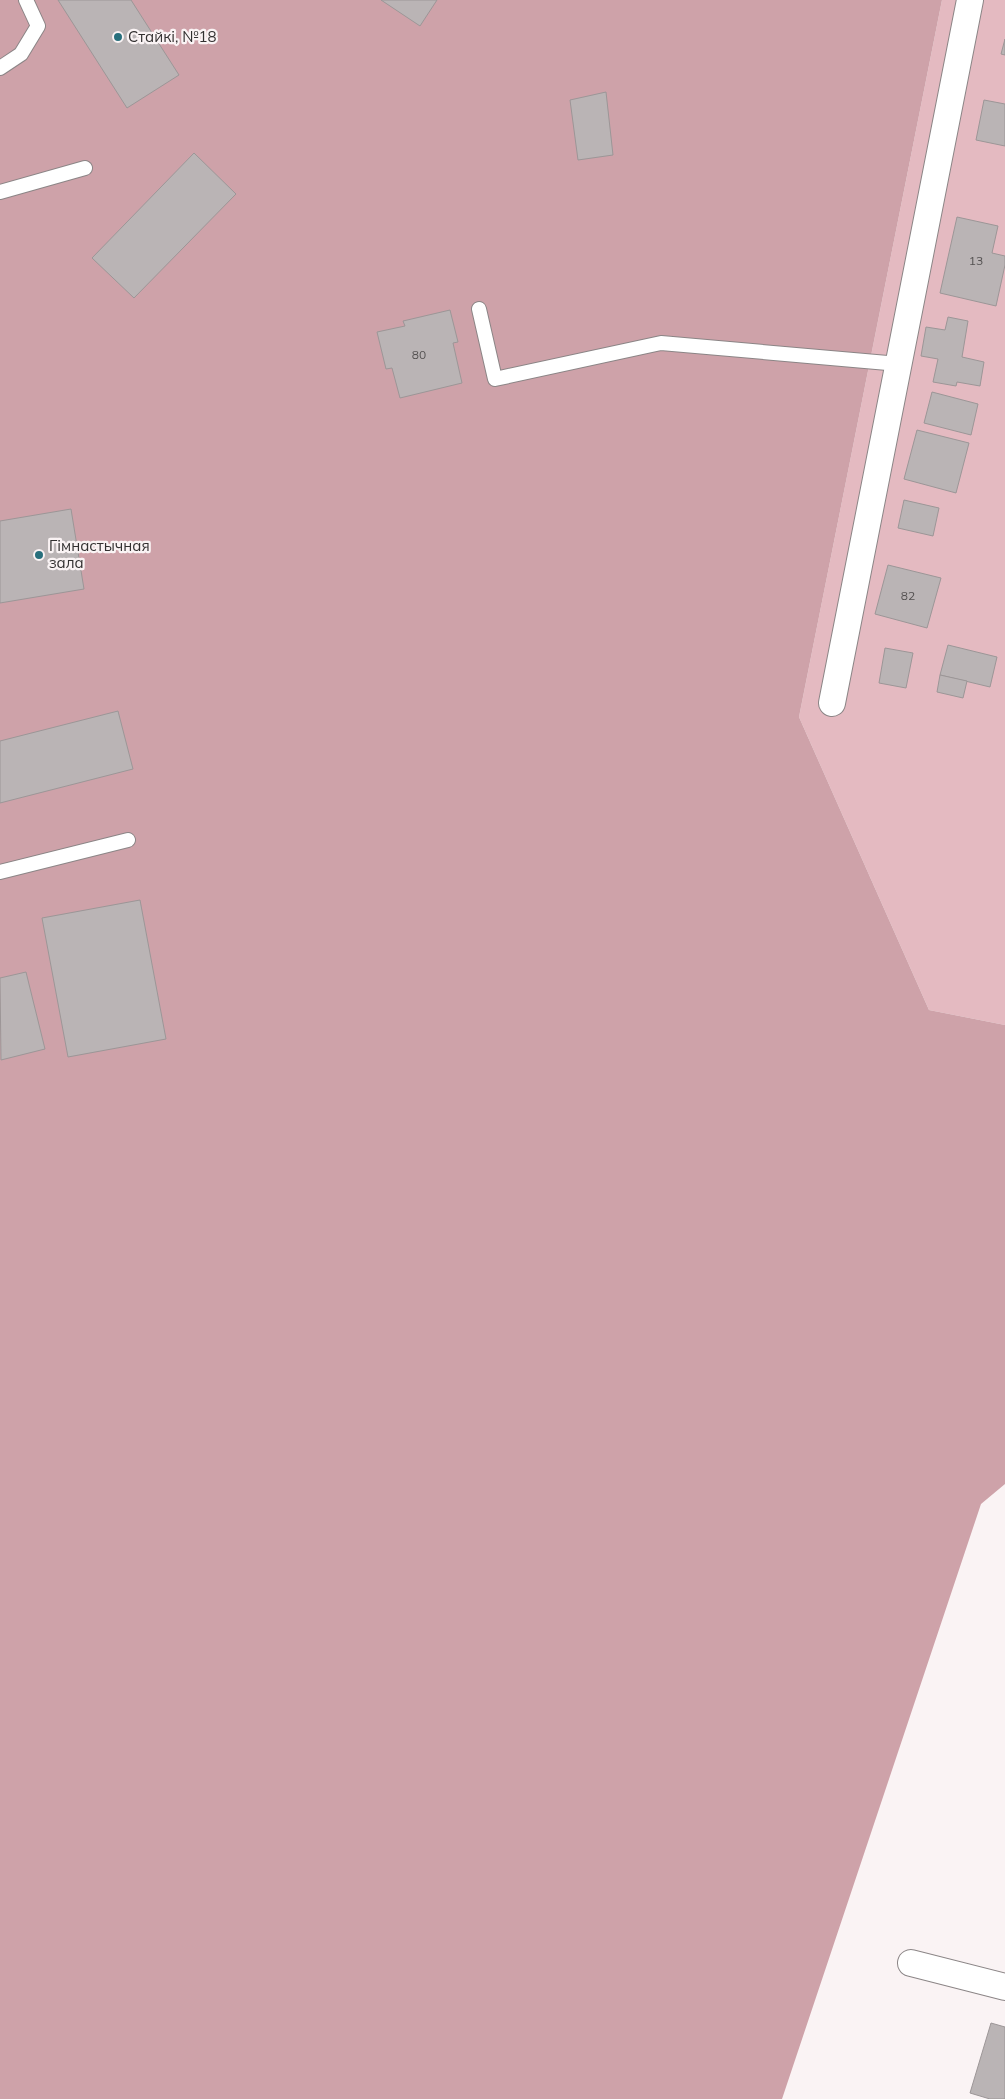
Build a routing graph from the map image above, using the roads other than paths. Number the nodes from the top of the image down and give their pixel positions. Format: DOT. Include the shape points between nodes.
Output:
graph roads {
  1 [pos="26,0"];
  2 [pos="970,0"];
  3 [pos="0,68"];
  4 [pos="85,168"];
  5 [pos="0,192"];
  6 [pos="479,309"];
  7 [pos="899,364"];
  8 [pos="832,703"];
  9 [pos="128,840"];
  10 [pos="0,872"];
  11 [pos="911,1963"];
  12 [pos="1005,1987"];
  1 -- 3 [label="lane" via="38,26 21,54"];
  2 -- 7 [label="street"];
  4 -- 5 [label="lane"];
  6 -- 7 [label="lane" via="495,379 661,343"];
  7 -- 8 [label="street"];
  9 -- 10 [label="lane"];
  11 -- 12 [label="street"];
}
